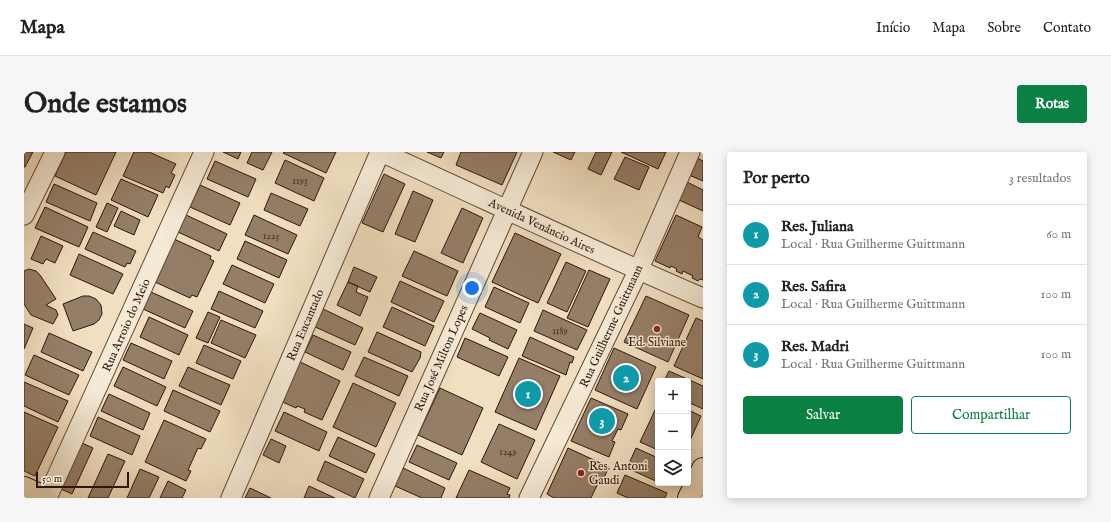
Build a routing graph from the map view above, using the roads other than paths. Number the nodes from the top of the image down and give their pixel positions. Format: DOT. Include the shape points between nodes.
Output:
graph roads {
  1 [pos="55,152"];
  2 [pos="204,152"];
  3 [pos="381,152"];
  4 [pos="533,152"];
  5 [pos="690,152"];
  6 [pos="507,209"];
  7 [pos="24,215"];
  8 [pos="638,271"];
  9 [pos="703,298"];
  10 [pos="703,469"];
  11 [pos="24,488"];
  12 [pos="47,498"];
  13 [pos="230,498"];
  14 [pos="379,498"];
  15 [pos="529,498"];
  16 [pos="689,498"];
  1 -- 7 [label="street"];
  2 -- 12 [label="street, Rua Arroio do Meio"];
  3 -- 6 [label="street, Avenida Venâncio Aires"];
  3 -- 13 [label="street, Rua Encantado"];
  4 -- 6 [label="street, Rua José Milton Lopes"];
  5 -- 8 [label="street, Rua Guilherme Guittmann"];
  6 -- 8 [label="street, Avenida Venâncio Aires"];
  6 -- 14 [label="street, Rua José Milton Lopes"];
  8 -- 9 [label="street, Avenida Venâncio Aires"];
  8 -- 15 [label="street, Rua Guilherme Guittmann"];
  10 -- 16 [label="main road"];
  11 -- 12 [label="main road"];
}
